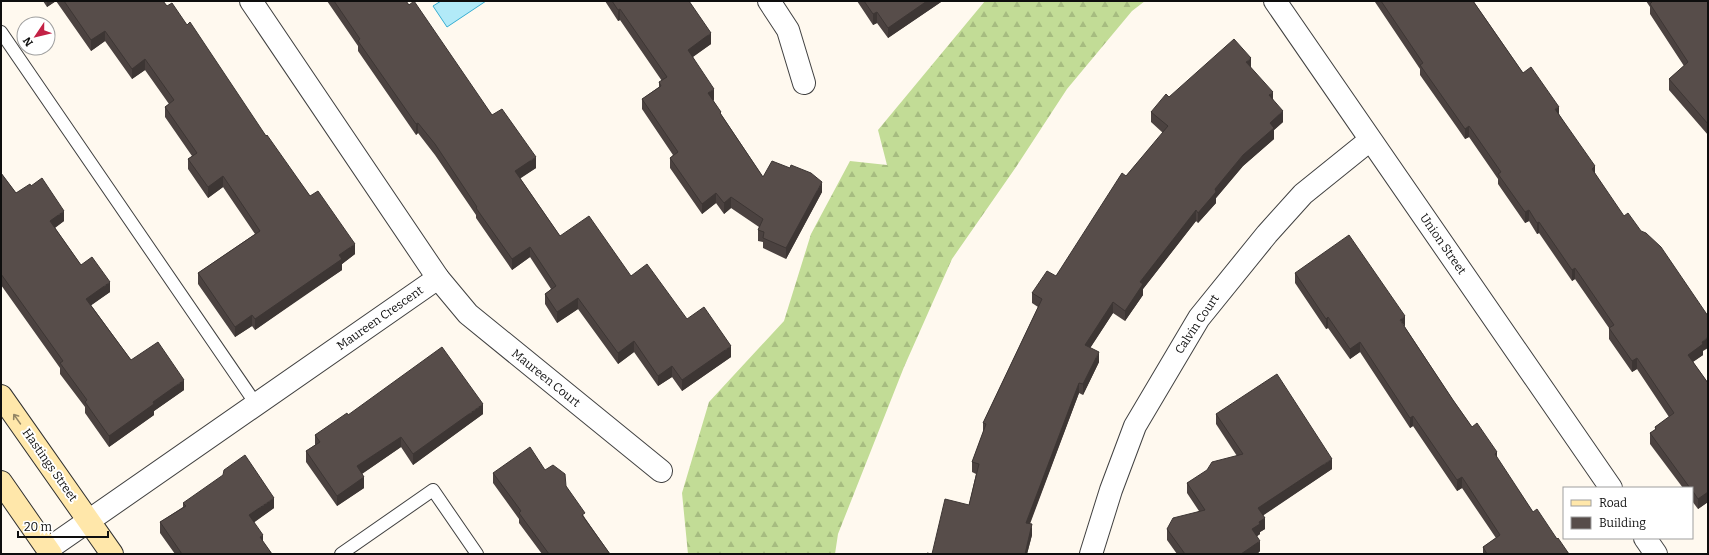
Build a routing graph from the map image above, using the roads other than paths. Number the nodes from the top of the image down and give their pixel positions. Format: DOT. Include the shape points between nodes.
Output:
graph roads {
  1 [pos="251,1"];
  2 [pos="769,1"];
  3 [pos="1275,1"];
  4 [pos="1,32"];
  5 [pos="804,83"];
  6 [pos="1370,140"];
  7 [pos="438,278"];
  8 [pos="1,396"];
  9 [pos="256,404"];
  10 [pos="660,471"];
  11 [pos="1,482"];
  12 [pos="1610,487"];
  13 [pos="89,521"];
  14 [pos="1646,539"];
  15 [pos="50,552"];
  16 [pos="112,554"];
  17 [pos="341,554"];
  18 [pos="477,554"];
  19 [pos="1091,554"];
  20 [pos="1656,554"];
  1 -- 7 [label="street"];
  2 -- 5 [label="street" via="788,30"];
  3 -- 6 [label="street, Union Street"];
  4 -- 9 [label="lane"];
  6 -- 12 [label="street, Union Street"];
  6 -- 19 [label="street, Calvin Court" via="1303,194 1199,318 1135,426"];
  7 -- 9 [label="street, Maureen Crescent"];
  7 -- 10 [label="street, Maureen Court" via="468,314"];
  13 -- 8 [label="main road, Hastings Street, one-way"];
  9 -- 13 [label="street, Maureen Crescent"];
  11 -- 15 [label="main road"];
  13 -- 15 [label="street, Maureen Crescent"];
  13 -- 16 [label="main road, Hastings Street"];
  14 -- 20 [label="street"];
  17 -- 18 [label="lane" via="433,490"];
}
